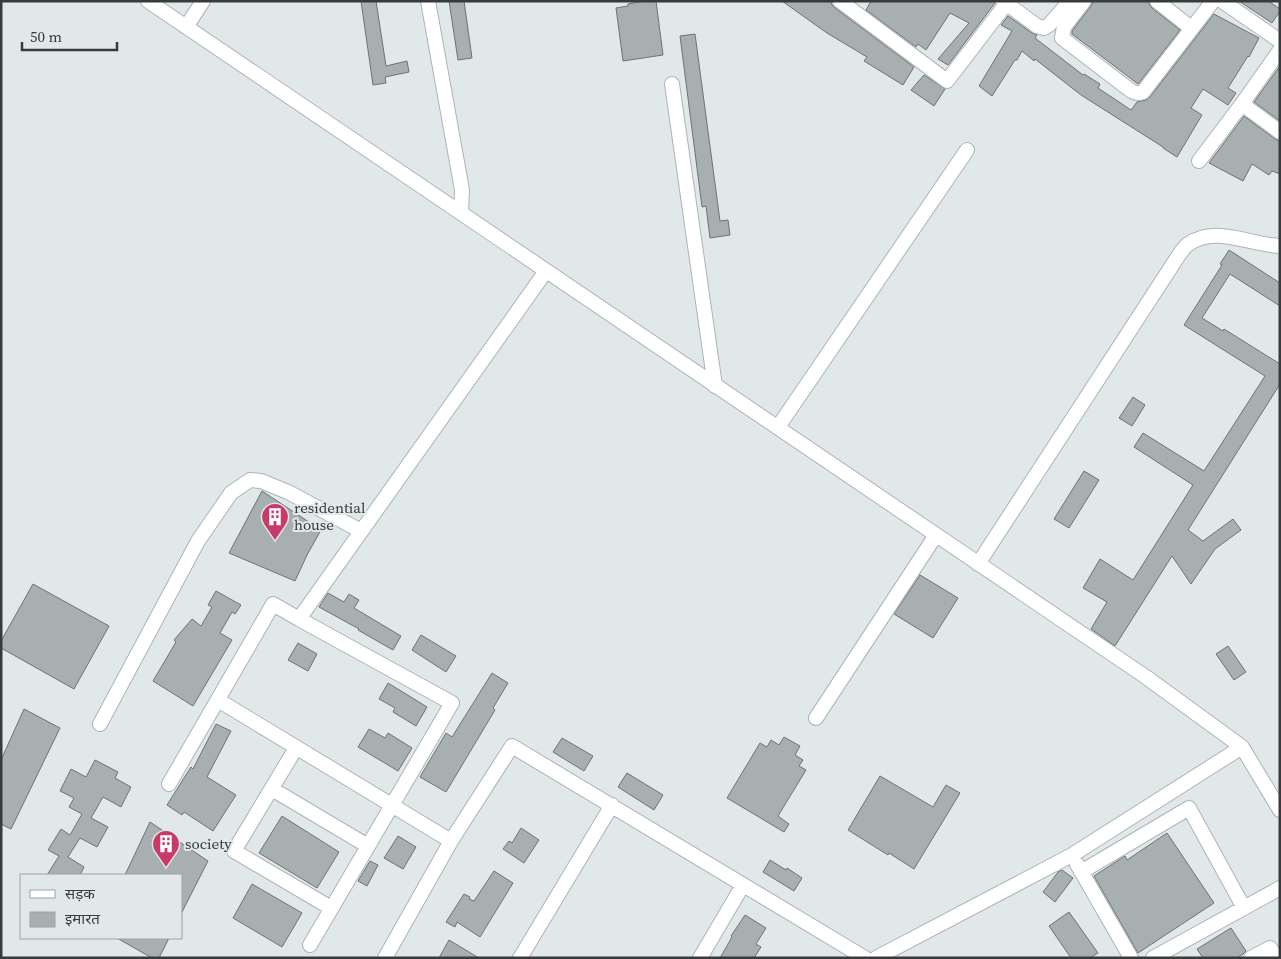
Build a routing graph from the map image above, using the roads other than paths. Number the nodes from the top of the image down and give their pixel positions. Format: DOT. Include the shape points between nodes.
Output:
graph roads {
  1 [pos="148,1"];
  2 [pos="203,1"];
  3 [pos="428,1"];
  4 [pos="840,1"];
  5 [pos="1070,1"];
  6 [pos="1084,1"];
  7 [pos="1157,1"];
  8 [pos="1213,1"];
  9 [pos="1222,1"];
  10 [pos="1004,2"];
  11 [pos="186,27"];
  12 [pos="1191,28"];
  13 [pos="1280,41"];
  14 [pos="1280,50"];
  15 [pos="672,84"];
  16 [pos="1242,104"];
  17 [pos="1280,132"];
  18 [pos="967,150"];
  19 [pos="1199,161"];
  20 [pos="461,213"];
  21 [pos="1280,246"];
  22 [pos="546,271"];
  23 [pos="715,386"];
  24 [pos="778,427"];
  25 [pos="361,531"];
  26 [pos="936,535"];
  27 [pos="978,564"];
  28 [pos="299,619"];
  29 [pos="218,700"];
  30 [pos="816,718"];
  31 [pos="100,724"];
  32 [pos="1242,747"];
  33 [pos="296,748"];
  34 [pos="169,784"];
  35 [pos="272,789"];
  36 [pos="392,805"];
  37 [pos="612,806"];
  38 [pos="1280,810"];
  39 [pos="451,841"];
  40 [pos="368,846"];
  41 [pos="1072,855"];
  42 [pos="1081,872"];
  43 [pos="743,885"];
  44 [pos="1280,888"];
  45 [pos="332,908"];
  46 [pos="1244,908"];
  47 [pos="310,945"];
  48 [pos="385,958"];
  49 [pos="520,958"];
  50 [pos="700,958"];
  51 [pos="865,958"];
  52 [pos="876,958"];
  53 [pos="1131,958"];
  54 [pos="1153,958"];
  55 [pos="1252,958"];
  56 [pos="1277,958"];
  1 -- 11 [label="street"];
  2 -- 11 [label="street"];
  3 -- 20 [label="street" via="462,190"];
  4 -- 10 [label="street" via="947,81"];
  5 -- 10 [label="street" via="1044,28"];
  6 -- 12 [label="street" via="1064,27 1062,38 1139,94"];
  7 -- 12 [label="street"];
  8 -- 12 [label="street"];
  9 -- 13 [label="street"];
  11 -- 20 [label="street"];
  14 -- 16 [label="street"];
  15 -- 23 [label="street"];
  16 -- 17 [label="street"];
  16 -- 19 [label="street"];
  18 -- 24 [label="street"];
  20 -- 22 [label="street"];
  21 -- 27 [label="street" via="1217,236 1205,236 1186,246"];
  22 -- 23 [label="street"];
  22 -- 25 [label="street"];
  23 -- 24 [label="street"];
  24 -- 26 [label="street"];
  25 -- 28 [label="street"];
  25 -- 31 [label="street" via="261,480 250,480 231,493 198,541"];
  26 -- 27 [label="street"];
  26 -- 30 [label="street"];
  27 -- 32 [label="street" via="1146,677"];
  28 -- 29 [label="street" via="273,604"];
  28 -- 36 [label="street" via="452,703"];
  29 -- 33 [label="street"];
  29 -- 34 [label="street"];
  32 -- 38 [label="street"];
  32 -- 41 [label="street"];
  33 -- 35 [label="street"];
  33 -- 36 [label="street"];
  35 -- 40 [label="street"];
  35 -- 45 [label="street" via="234,851"];
  36 -- 39 [label="street"];
  36 -- 40 [label="street"];
  37 -- 39 [label="street" via="512,746"];
  37 -- 43 [label="street"];
  37 -- 49 [label="street"];
  39 -- 48 [label="street"];
  40 -- 45 [label="street"];
  41 -- 42 [label="street"];
  41 -- 52 [label="street"];
  42 -- 46 [label="street" via="1189,808"];
  42 -- 53 [label="street"];
  43 -- 50 [label="street"];
  43 -- 51 [label="street"];
  44 -- 46 [label="street"];
  45 -- 47 [label="street"];
  46 -- 54 [label="street"];
  55 -- 56 [label="street" via="1270,948"];
}
